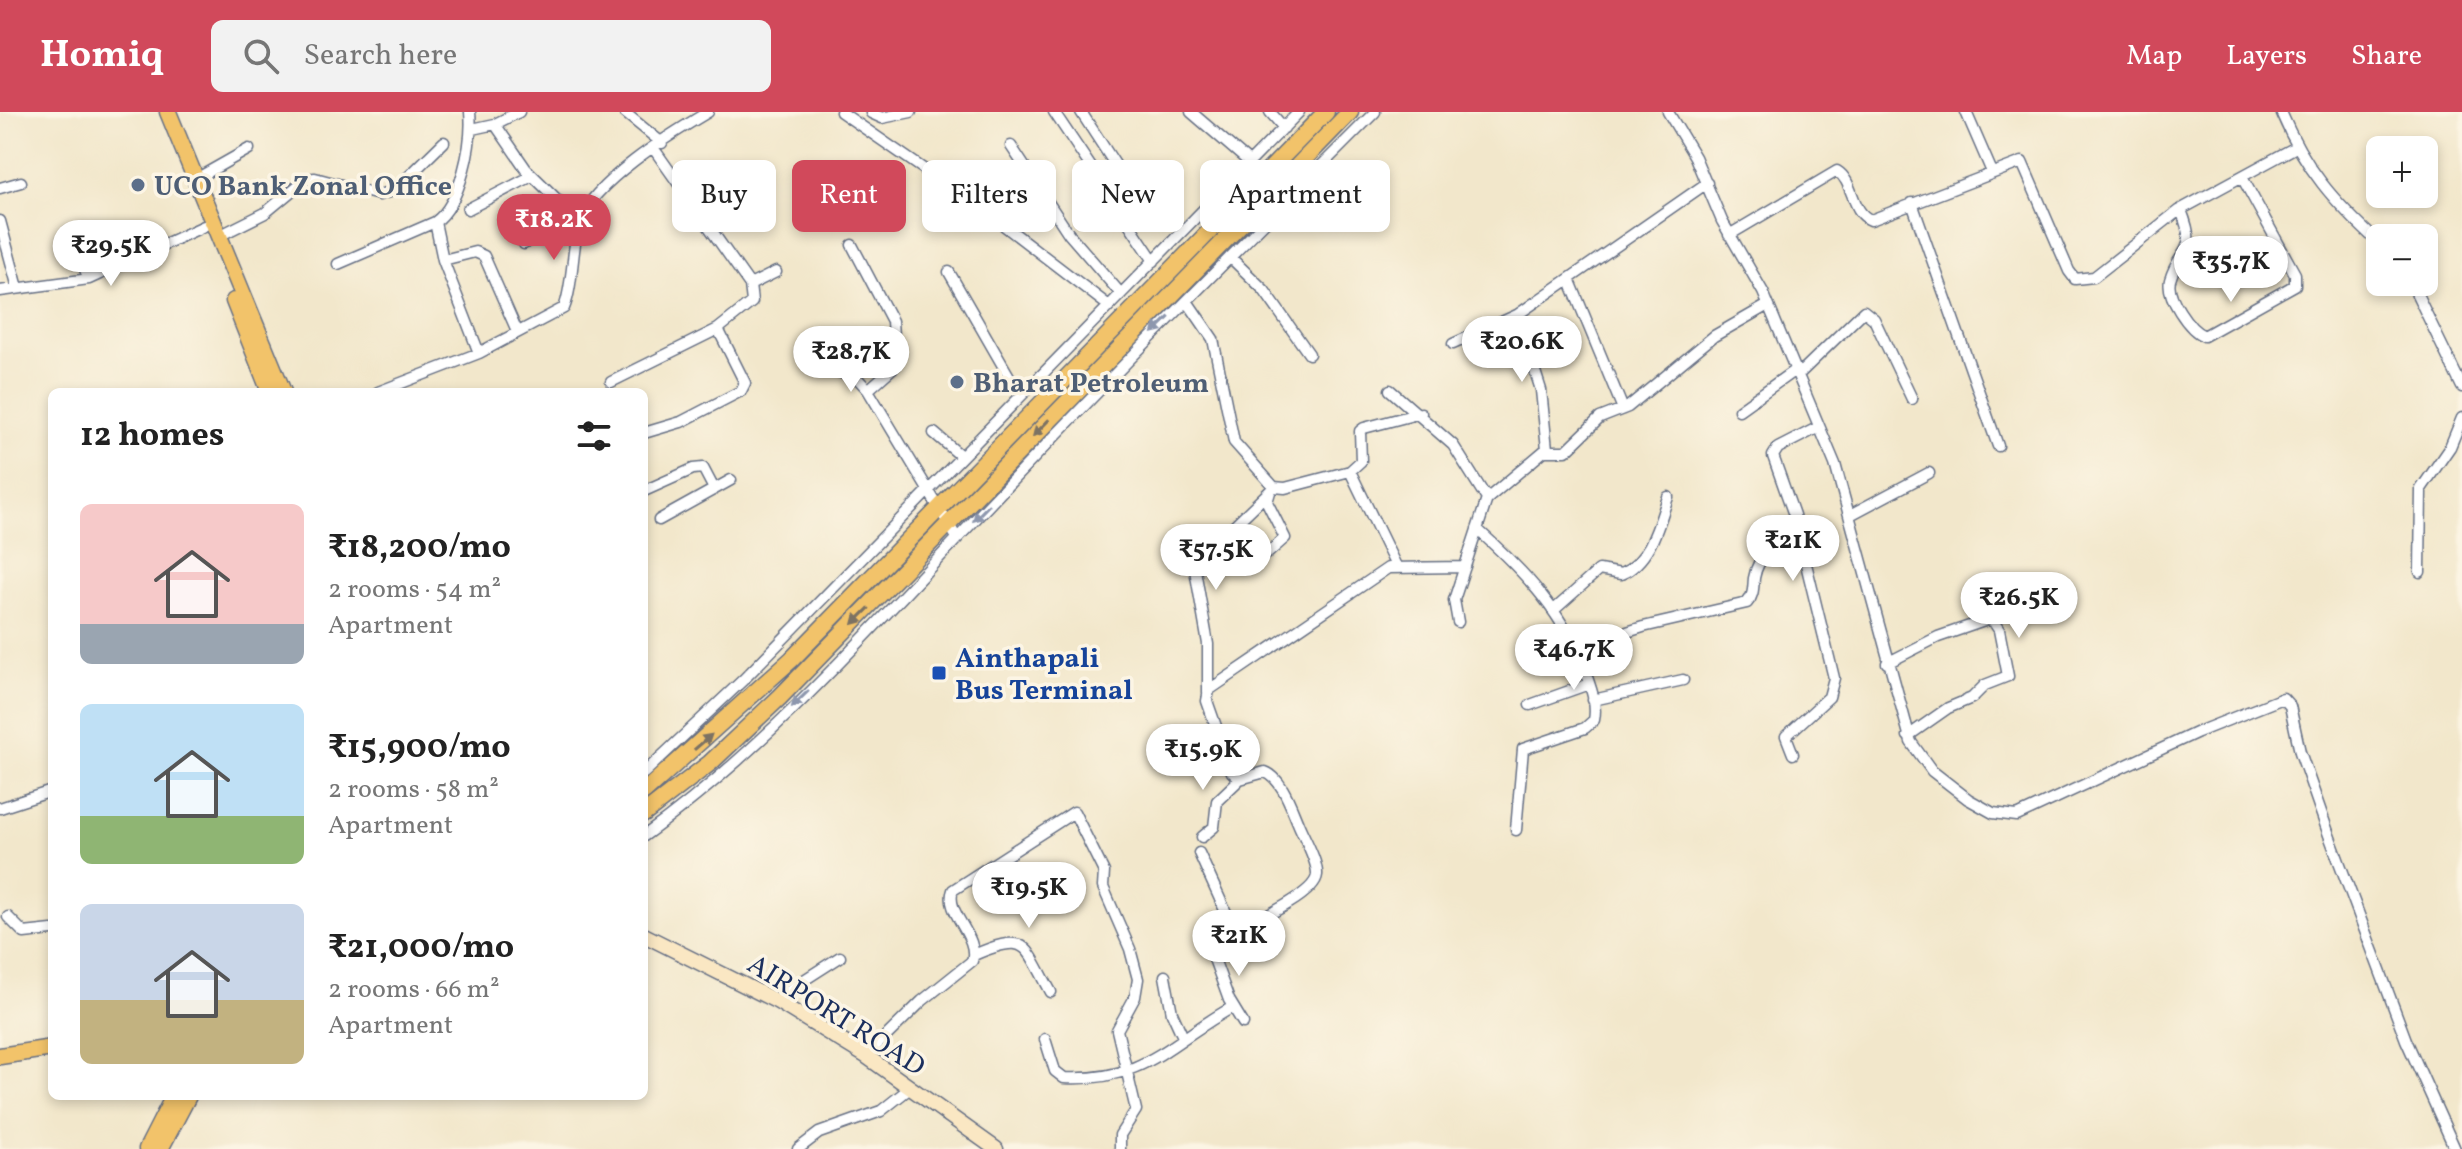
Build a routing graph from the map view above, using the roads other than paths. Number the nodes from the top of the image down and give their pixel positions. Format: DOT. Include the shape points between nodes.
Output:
graph roads {
  1 [pos="156,112"];
  2 [pos="168,112"];
  3 [pos="470,112"];
  4 [pos="519,112"];
  5 [pos="624,112"];
  6 [pos="708,112"];
  7 [pos="841,112"];
  8 [pos="911,112"];
  9 [pos="1054,112"];
  10 [pos="1081,112"];
  11 [pos="1191,112"];
  12 [pos="1270,112"];
  13 [pos="1299,112"];
  14 [pos="1326,112"];
  15 [pos="1350,112"];
  16 [pos="1375,112"];
  17 [pos="1668,112"];
  18 [pos="1966,112"];
  19 [pos="2281,112"];
  20 [pos="871,113"];
  21 [pos="495,124"];
  22 [pos="857,124"];
  23 [pos="1284,128"];
  24 [pos="472,129"];
  25 [pos="444,142"];
  26 [pos="658,146"];
  27 [pos="1011,146"];
  28 [pos="2296,147"];
  29 [pos="249,149"];
  30 [pos="1112,160"];
  31 [pos="1247,160"];
  32 [pos="1251,160"];
  33 [pos="1992,172"];
  34 [pos="532,176"];
  35 [pos="196,179"];
  36 [pos="2243,179"];
  37 [pos="21,182"];
  38 [pos="1707,183"];
  39 [pos="0,188"];
  40 [pos="1912,203"];
  41 [pos="562,208"];
  42 [pos="468,209"];
  43 [pos="2181,210"];
  44 [pos="1200,213"];
  45 [pos="0,221"];
  46 [pos="435,222"];
  47 [pos="580,222"];
  48 [pos="204,226"];
  49 [pos="2366,231"];
  50 [pos="1729,235"];
  51 [pos="219,236"];
  52 [pos="74,244"];
  53 [pos="524,244"];
  54 [pos="852,245"];
  55 [pos="1230,257"];
  56 [pos="443,260"];
  57 [pos="1154,261"];
  58 [pos="338,264"];
  59 [pos="776,272"];
  60 [pos="949,272"];
  61 [pos="89,279"];
  62 [pos="1570,281"];
  63 [pos="750,285"];
  64 [pos="18,288"];
  65 [pos="0,291"];
  66 [pos="1121,294"];
  67 [pos="2418,296"];
  68 [pos="1187,301"];
  69 [pos="1768,305"];
  70 [pos="1109,306"];
  71 [pos="1517,315"];
  72 [pos="718,329"];
  73 [pos="517,331"];
  74 [pos="1453,344"];
  75 [pos="479,353"];
  76 [pos="1309,354"];
  77 [pos="825,367"];
  78 [pos="1796,372"];
  79 [pos="611,382"];
  80 [pos="2462,387"];
  81 [pos="268,388"];
  82 [pos="281,388"];
  83 [pos="388,388"];
  84 [pos="868,390"];
  85 [pos="1390,390"];
  86 [pos="1023,392"];
  87 [pos="1912,399"];
  88 [pos="1623,409"];
  89 [pos="1739,410"];
  90 [pos="1421,413"];
  91 [pos="2462,418"];
  92 [pos="1819,427"];
  93 [pos="648,432"];
  94 [pos="934,433"];
  95 [pos="1998,446"];
  96 [pos="1547,449"];
  97 [pos="961,456"];
  98 [pos="1350,471"];
  99 [pos="1929,473"];
  100 [pos="731,480"];
  101 [pos="1274,487"];
  102 [pos="648,489"];
  103 [pos="714,489"];
  104 [pos="928,490"];
  105 [pos="1668,497"];
  106 [pos="1487,499"];
  107 [pos="940,506"];
  108 [pos="1850,515"];
  109 [pos="659,520"];
  110 [pos="1477,529"];
  111 [pos="954,530"];
  112 [pos="1798,532"];
  113 [pos="1249,561"];
  114 [pos="1396,566"];
  115 [pos="1465,567"];
  116 [pos="2420,572"];
  117 [pos="1554,610"];
  118 [pos="1458,622"];
  119 [pos="1576,648"];
  120 [pos="1887,663"];
  121 [pos="1683,680"];
  122 [pos="1589,684"];
  123 [pos="1208,693"];
  124 [pos="1593,700"];
  125 [pos="1530,705"];
  126 [pos="1908,736"];
  127 [pos="1793,754"];
  128 [pos="648,769"];
  129 [pos="1240,779"];
  130 [pos="648,789"];
  131 [pos="48,792"];
  132 [pos="0,808"];
  133 [pos="648,811"];
  134 [pos="1516,830"];
  135 [pos="648,833"];
  136 [pos="1202,837"];
  137 [pos="1199,853"];
  138 [pos="8,917"];
  139 [pos="48,930"];
  140 [pos="1234,930"];
  141 [pos="648,937"];
  142 [pos="974,955"];
  143 [pos="840,957"];
  144 [pos="1165,976"];
  145 [pos="1051,992"];
  146 [pos="778,1002"];
  147 [pos="1233,1007"];
  148 [pos="1243,1023"];
  149 [pos="1183,1037"];
  150 [pos="1045,1039"];
  151 [pos="48,1049"];
  152 [pos="0,1056"];
  153 [pos="866,1056"];
  154 [pos="1126,1072"];
  155 [pos="910,1088"];
  156 [pos="186,1100"];
  157 [pos="171,1102"];
  158 [pos="147,1149"];
  159 [pos="160,1149"];
  160 [pos="798,1149"];
  161 [pos="996,1149"];
  162 [pos="1120,1149"];
  163 [pos="2455,1149"];
  1 -- 48 [label="main road"];
  2 -- 35 [label="main road"];
  3 -- 24 [label="street"];
  4 -- 21 [label="street"];
  5 -- 26 [label="street"];
  6 -- 26 [label="street"];
  7 -- 22 [label="street"];
  8 -- 20 [label="street" via="882,118"];
  9 -- 57 [label="street"];
  10 -- 30 [label="street"];
  11 -- 31 [label="street"];
  12 -- 23 [label="street"];
  13 -- 23 [label="street"];
  14 -- 107 [label="main road"];
  15 -- 111 [label="main road, one-way"];
  16 -- 55 [label="street"];
  17 -- 38 [label="street"];
  18 -- 33 [label="street"];
  19 -- 28 [label="street"];
  20 -- 22 [label="street"];
  21 -- 24 [label="street"];
  21 -- 34 [label="street"];
  22 -- 70 [label="street" via="993,217"];
  23 -- 32 [label="street"];
  24 -- 46 [label="street" via="460,182"];
  25 -- 51 [label="street" via="395,190 379,195 306,179 265,213"];
  26 -- 47 [label="street" via="618,173"];
  26 -- 63 [label="street"];
  27 -- 66 [label="street" via="1069,234"];
  28 -- 36 [label="street"];
  28 -- 49 [label="street" via="2327,193"];
  29 -- 35 [label="street"];
  33 -- 40 [label="street"];
  33 -- 43 [label="street" via="2016,162 2026,166 2075,279 2094,277"];
  34 -- 41 [label="street"];
  34 -- 42 [label="street"];
  35 -- 51 [label="main road"];
  36 -- 43 [label="street"];
  36 -- 43 [label="street" via="2295,274 2295,285 2204,336 2190,326 2170,289 2188,245"];
  37 -- 39 [label="street"];
  38 -- 50 [label="street"];
  38 -- 62 [label="street"];
  40 -- 50 [label="street" via="1865,219 1837,171"];
  40 -- 95 [label="street"];
  41 -- 47 [label="street"];
  41 -- 53 [label="street"];
  44 -- 57 [label="street"];
  45 -- 64 [label="street"];
  46 -- 56 [label="street"];
  46 -- 58 [label="street"];
  47 -- 73 [label="street" via="564,308"];
  48 -- 61 [label="street"];
  48 -- 81 [label="main road"];
  50 -- 69 [label="street"];
  51 -- 82 [label="main road"];
  52 -- 61 [label="street"];
  54 -- 84 [label="street" via="892,321 895,366"];
  55 -- 68 [label="street"];
  55 -- 76 [label="street" via="1264,290"];
  56 -- 73 [label="street" via="475,252 484,256"];
  56 -- 75 [label="street"];
  57 -- 66 [label="street"];
  59 -- 63 [label="street"];
  60 -- 86 [label="street"];
  61 -- 64 [label="street"];
  62 -- 71 [label="street"];
  62 -- 88 [label="street"];
  63 -- 72 [label="street" via="752,302"];
  64 -- 65 [label="street"];
  66 -- 70 [label="street"];
  67 -- 80 [label="street"];
  68 -- 101 [label="street" via="1213,339 1234,442"];
  68 -- 111 [label="street, one-way"];
  69 -- 78 [label="street"];
  69 -- 88 [label="street" via="1714,336"];
  70 -- 86 [label="street"];
  71 -- 74 [label="street"];
  71 -- 96 [label="street" via="1541,390"];
  72 -- 79 [label="street"];
  72 -- 93 [label="street" via="745,383 741,391 681,422"];
  73 -- 75 [label="street"];
  75 -- 83 [label="street"];
  77 -- 84 [label="street" via="858,379"];
  78 -- 87 [label="street" via="1864,311 1874,319"];
  78 -- 89 [label="street"];
  78 -- 92 [label="street"];
  84 -- 104 [label="street"];
  85 -- 90 [label="street"];
  86 -- 97 [label="street"];
  88 -- 96 [label="street" via="1600,418 1566,451"];
  90 -- 98 [label="street" via="1360,431 1361,461"];
  90 -- 106 [label="street" via="1453,445"];
  91 -- 116 [label="street" via="2450,447 2421,489"];
  92 -- 108 [label="street"];
  92 -- 112 [label="street" via="1778,448 1773,456"];
  94 -- 97 [label="street"];
  96 -- 106 [label="street"];
  97 -- 104 [label="street"];
  98 -- 101 [label="street"];
  98 -- 114 [label="street"];
  99 -- 108 [label="street"];
  100 -- 103 [label="street"];
  101 -- 113 [label="street" via="1267,502 1285,538"];
  101 -- 123 [label="street" via="1194,564 1208,644"];
  102 -- 103 [label="street" via="703,468"];
  103 -- 109 [label="street"];
  104 -- 107 [label="street"];
  104 -- 128 [label="street"];
  105 -- 117 [label="street" via="1655,537 1632,568 1621,574 1599,570"];
  106 -- 110 [label="street"];
  107 -- 111 [label="street"];
  130 -- 107 [label="main road, one-way" via="746,704"];
  108 -- 120 [label="street"];
  110 -- 115 [label="street"];
  110 -- 117 [label="street" via="1515,563"];
  111 -- 133 [label="main road, one-way" via="710,763"];
  111 -- 135 [label="street, one-way" via="734,763"];
  112 -- 119 [label="street" via="1767,552 1756,568 1747,603"];
  112 -- 127 [label="street" via="1834,685 1829,697 1786,736"];
  114 -- 115 [label="street"];
  114 -- 123 [label="street" via="1348,592"];
  115 -- 118 [label="street" via="1454,600"];
  117 -- 119 [label="street"];
  119 -- 122 [label="street"];
  120 -- 126 [label="street"];
  120 -- 126 [label="street" via="1987,620 1999,630 2008,676 1985,685"];
  121 -- 124 [label="street"];
  122 -- 124 [label="street"];
  122 -- 125 [label="street"];
  123 -- 129 [label="street" via="1229,766"];
  124 -- 134 [label="street" via="1596,715 1591,725 1523,749"];
  126 -- 163 [label="street" via="1932,771 1968,799 1993,813 2017,816 2283,698 2406,1040"];
  129 -- 136 [label="street" via="1217,801 1214,827"];
  129 -- 140 [label="street" via="1265,772 1277,780 1317,876 1292,901"];
  131 -- 132 [label="street"];
  137 -- 140 [label="street"];
  138 -- 139 [label="street" via="24,933"];
  140 -- 147 [label="street" via="1209,945"];
  141 -- 146 [label="main road, AIRPORT ROAD"];
  142 -- 145 [label="street" via="1004,942 1019,944"];
  142 -- 153 [label="street"];
  142 -- 154 [label="street" via="951,899 953,890 1074,812 1103,868 1103,887 1138,979 1135,997 1117,1030"];
  143 -- 146 [label="street"];
  144 -- 149 [label="street"];
  146 -- 153 [label="main road, AIRPORT ROAD"];
  147 -- 148 [label="street"];
  147 -- 149 [label="street"];
  149 -- 154 [label="street" via="1160,1058"];
  150 -- 154 [label="street" via="1055,1071 1064,1078"];
  151 -- 152 [label="main road"];
  153 -- 155 [label="main road, AIRPORT ROAD"];
  154 -- 162 [label="street" via="1136,1110 1120,1135"];
  155 -- 160 [label="street" via="881,1111 819,1133"];
  155 -- 161 [label="main road, AIRPORT ROAD"];
  156 -- 159 [label="main road"];
  157 -- 158 [label="main road"];
}
